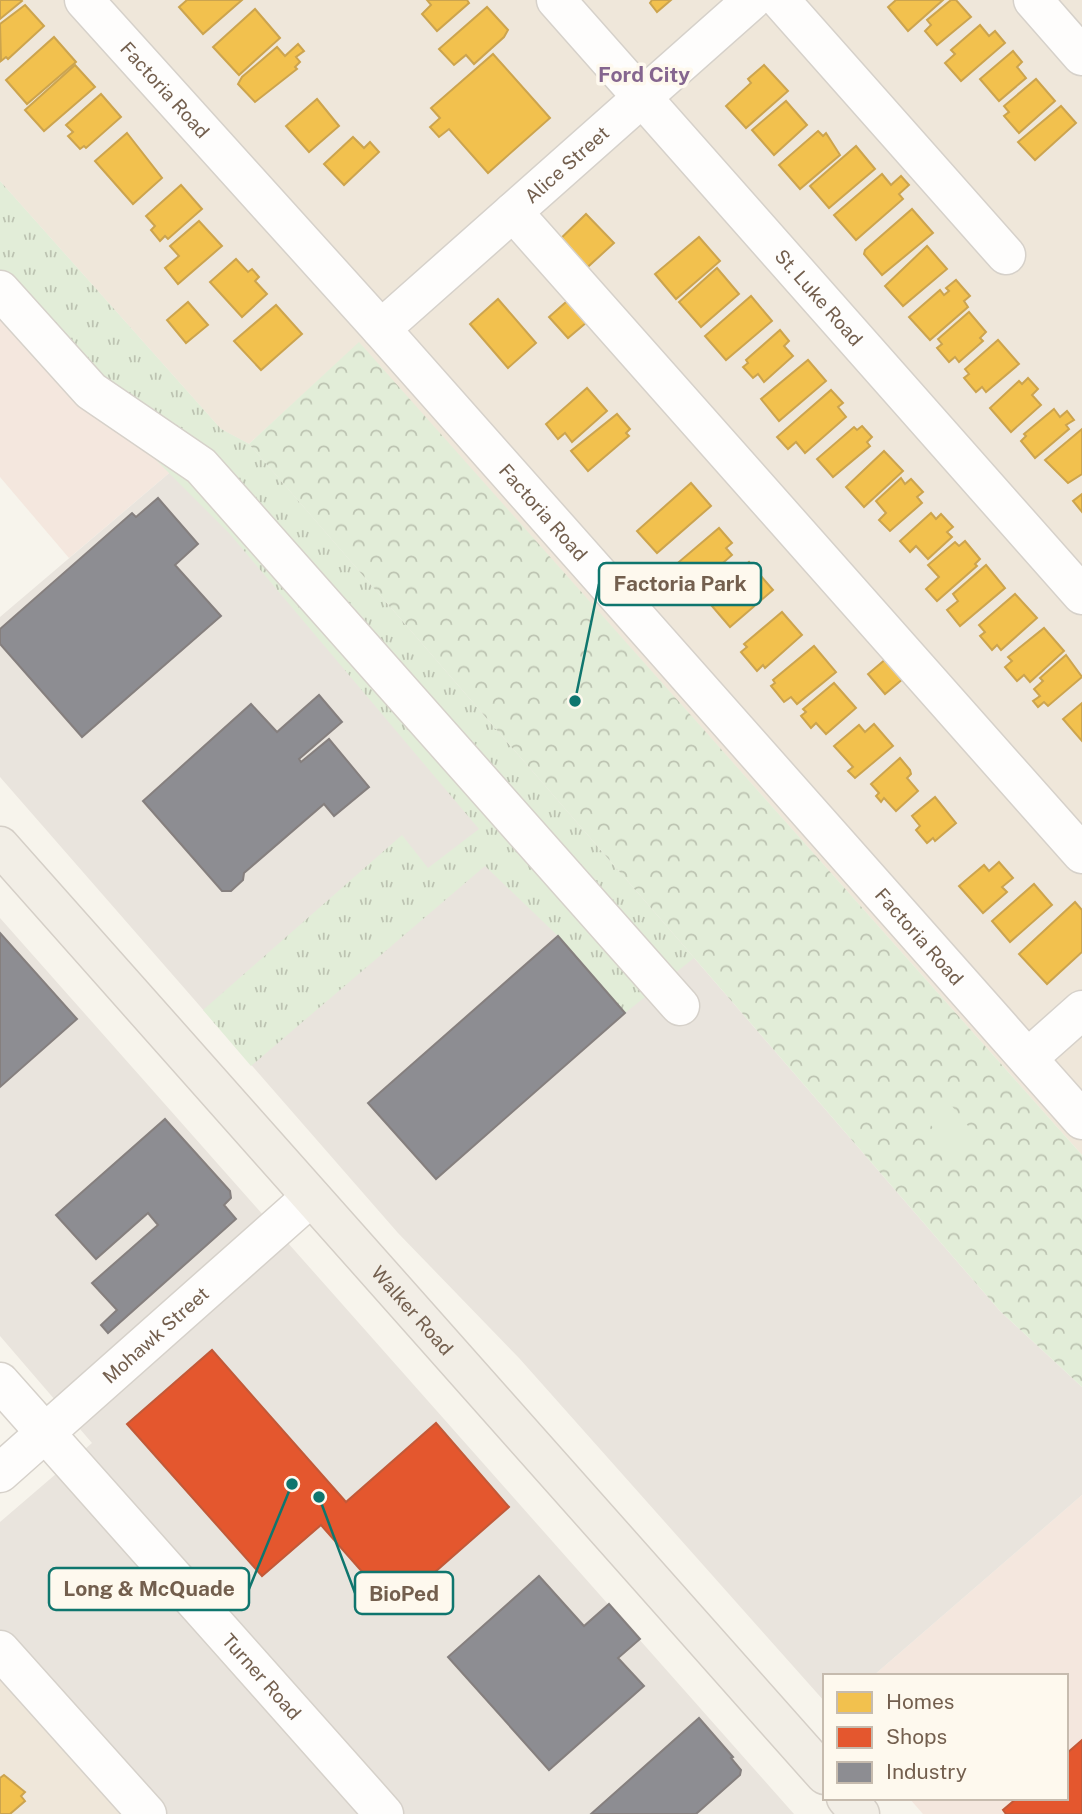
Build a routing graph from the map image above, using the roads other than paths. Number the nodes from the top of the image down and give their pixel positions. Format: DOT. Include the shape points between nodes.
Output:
graph roads {
  1 [pos="84,0"];
  2 [pos="556,0"];
  3 [pos="752,0"];
  4 [pos="780,0"];
  5 [pos="1033,0"];
  6 [pos="1082,56"];
  7 [pos="642,97"];
  8 [pos="513,212"];
  9 [pos="1006,255"];
  10 [pos="0,290"];
  11 [pos="381,328"];
  12 [pos="1082,594"];
  13 [pos="0,846"];
  14 [pos="1082,854"];
  15 [pos="680,1006"];
  16 [pos="1082,1010"];
  17 [pos="1028,1058"];
  18 [pos="1082,1120"];
  19 [pos="312,1197"];
  20 [pos="0,1382"];
  21 [pos="44,1433"];
  22 [pos="0,1473"];
  23 [pos="0,1650"];
  24 [pos="823,1773"];
  25 [pos="848,1800"];
  26 [pos="147,1814"];
  27 [pos="384,1814"];
  28 [pos="860,1814"];
  1 -- 11 [label="street, Factoria Road"];
  2 -- 7 [label="street, St. Luke Road"];
  3 -- 7 [label="street, Alice Street"];
  4 -- 9 [label="street"];
  5 -- 6 [label="street"];
  7 -- 8 [label="street, Alice Street"];
  7 -- 12 [label="street, St. Luke Road"];
  8 -- 11 [label="street, Alice Street"];
  8 -- 14 [label="street"];
  10 -- 15 [label="street" via="91,391 201,466"];
  11 -- 17 [label="street, Factoria Road"];
  13 -- 19 [label="main road, Walker Road"];
  16 -- 17 [label="street"];
  17 -- 18 [label="street, Factoria Road"];
  19 -- 21 [label="street, Mohawk Street"];
  19 -- 24 [label="main road, Walker Road"];
  20 -- 21 [label="street, Turner Road"];
  21 -- 22 [label="street, Mohawk Street"];
  21 -- 27 [label="street, Turner Road"];
  23 -- 26 [label="street"];
  25 -- 28 [label="main road"];
}
